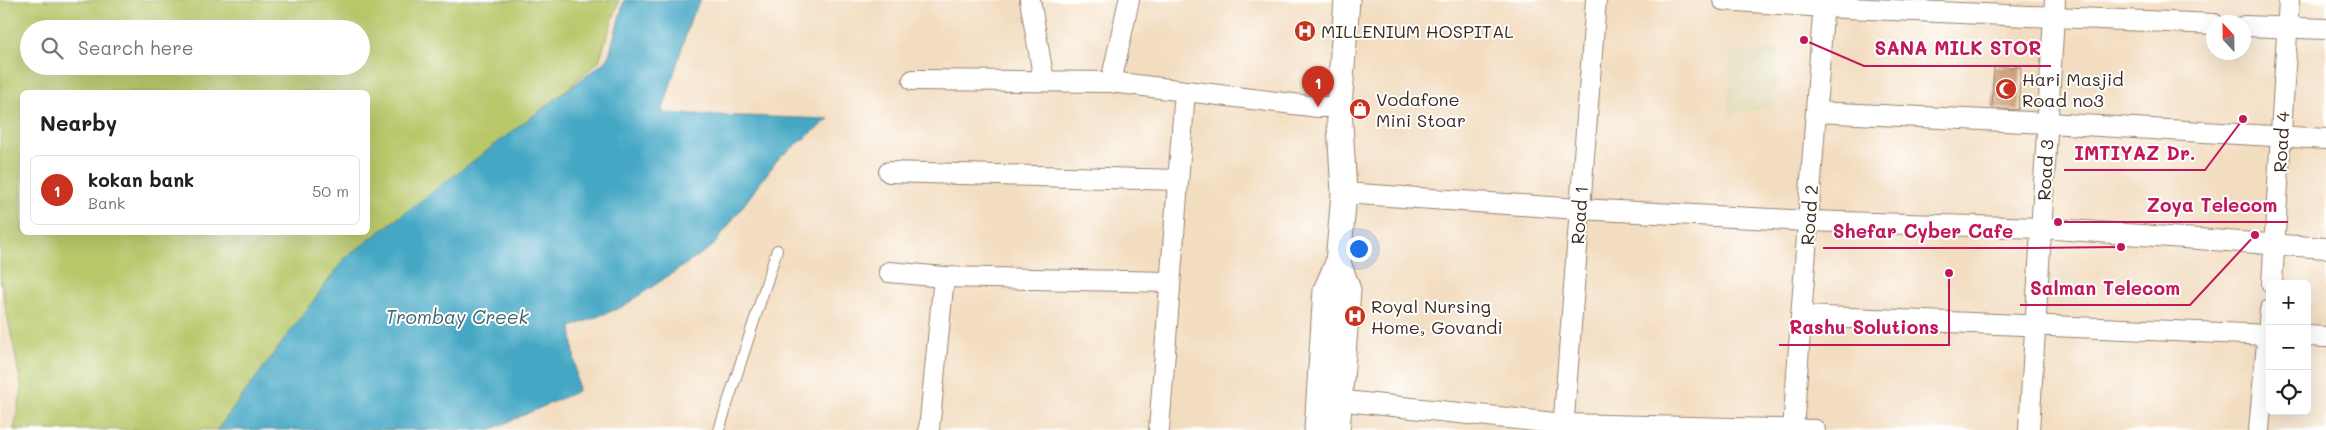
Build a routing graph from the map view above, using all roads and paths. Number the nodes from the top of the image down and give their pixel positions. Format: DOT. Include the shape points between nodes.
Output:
graph roads {
  1 [pos="1030,0"];
  2 [pos="1129,0"];
  3 [pos="1347,0"];
  4 [pos="1596,0"];
  5 [pos="1722,0"];
  6 [pos="2289,0"];
  7 [pos="1824,4"];
  8 [pos="2054,8"];
  9 [pos="2206,23"];
  10 [pos="2251,26"];
  11 [pos="2287,28"];
  12 [pos="2326,29"];
  13 [pos="913,80"];
  14 [pos="1044,81"];
  15 [pos="1111,82"];
  16 [pos="1185,91"];
  17 [pos="1339,106"];
  18 [pos="1816,112"];
  19 [pos="2048,123"];
  20 [pos="2281,137"];
  21 [pos="2326,139"];
  22 [pos="889,172"];
  23 [pos="1178,180"];
  24 [pos="1344,193"];
  25 [pos="1579,209"];
  26 [pos="1808,221"];
  27 [pos="2042,228"];
  28 [pos="2276,245"];
  29 [pos="2326,248"];
  30 [pos="777,250"];
  31 [pos="889,272"];
  32 [pos="944,277"];
  33 [pos="2272,280"];
  34 [pos="1169,282"];
  35 [pos="1801,316"];
  36 [pos="2036,325"];
  37 [pos="2266,335"];
  38 [pos="2311,336"];
  39 [pos="2326,337"];
  40 [pos="2266,364"];
  41 [pos="1329,399"];
  42 [pos="1564,427"];
  43 [pos="719,430"];
  44 [pos="930,430"];
  45 [pos="1159,430"];
  46 [pos="1317,430"];
  47 [pos="1338,430"];
  48 [pos="1793,430"];
  49 [pos="1815,430"];
  50 [pos="2029,430"];
  51 [pos="2259,430"];
  1 -- 14 [label="street"];
  2 -- 15 [label="street"];
  3 -- 17 [label="street"];
  4 -- 25 [label="street, Road 1"];
  5 -- 7 [label="street"];
  6 -- 11 [label="street, Road 4"];
  7 -- 8 [label="street"];
  7 -- 18 [label="street, Road 2"];
  8 -- 9 [label="street"];
  8 -- 19 [label="street, Road 3"];
  10 -- 11 [label="street"];
  11 -- 12 [label="street"];
  11 -- 20 [label="street, Road 4"];
  13 -- 14 [label="street"];
  14 -- 15 [label="street"];
  15 -- 16 [label="street"];
  16 -- 17 [label="street" via="1318,107"];
  16 -- 23 [label="street"];
  17 -- 24 [label="street"];
  18 -- 19 [label="street"];
  18 -- 26 [label="street, Road 2"];
  19 -- 20 [label="street"];
  19 -- 27 [label="street, Road 3"];
  20 -- 21 [label="street"];
  20 -- 28 [label="street, Road 4"];
  22 -- 23 [label="street"];
  23 -- 34 [label="street"];
  24 -- 25 [label="street"];
  24 -- 41 [label="street" via="1338,263 1348,290"];
  25 -- 26 [label="street"];
  25 -- 42 [label="street, Road 1"];
  26 -- 27 [label="street"];
  26 -- 35 [label="street, Road 2"];
  27 -- 28 [label="street"];
  27 -- 36 [label="street, Road 3"];
  28 -- 29 [label="street"];
  28 -- 33 [label="street, Road 4"];
  30 -- 43 [label="lane"];
  31 -- 32 [label="street"];
  32 -- 34 [label="street"];
  32 -- 44 [label="street"];
  34 -- 45 [label="street"];
  35 -- 36 [label="street"];
  35 -- 48 [label="street, Road 2"];
  36 -- 37 [label="street"];
  36 -- 50 [label="street, Road 3"];
  38 -- 39 [label="street"];
  40 -- 51 [label="street"];
  41 -- 42 [label="street"];
  41 -- 46 [label="street"];
  41 -- 47 [label="street"];
  42 -- 48 [label="street"];
  48 -- 49 [label="street"];
}
